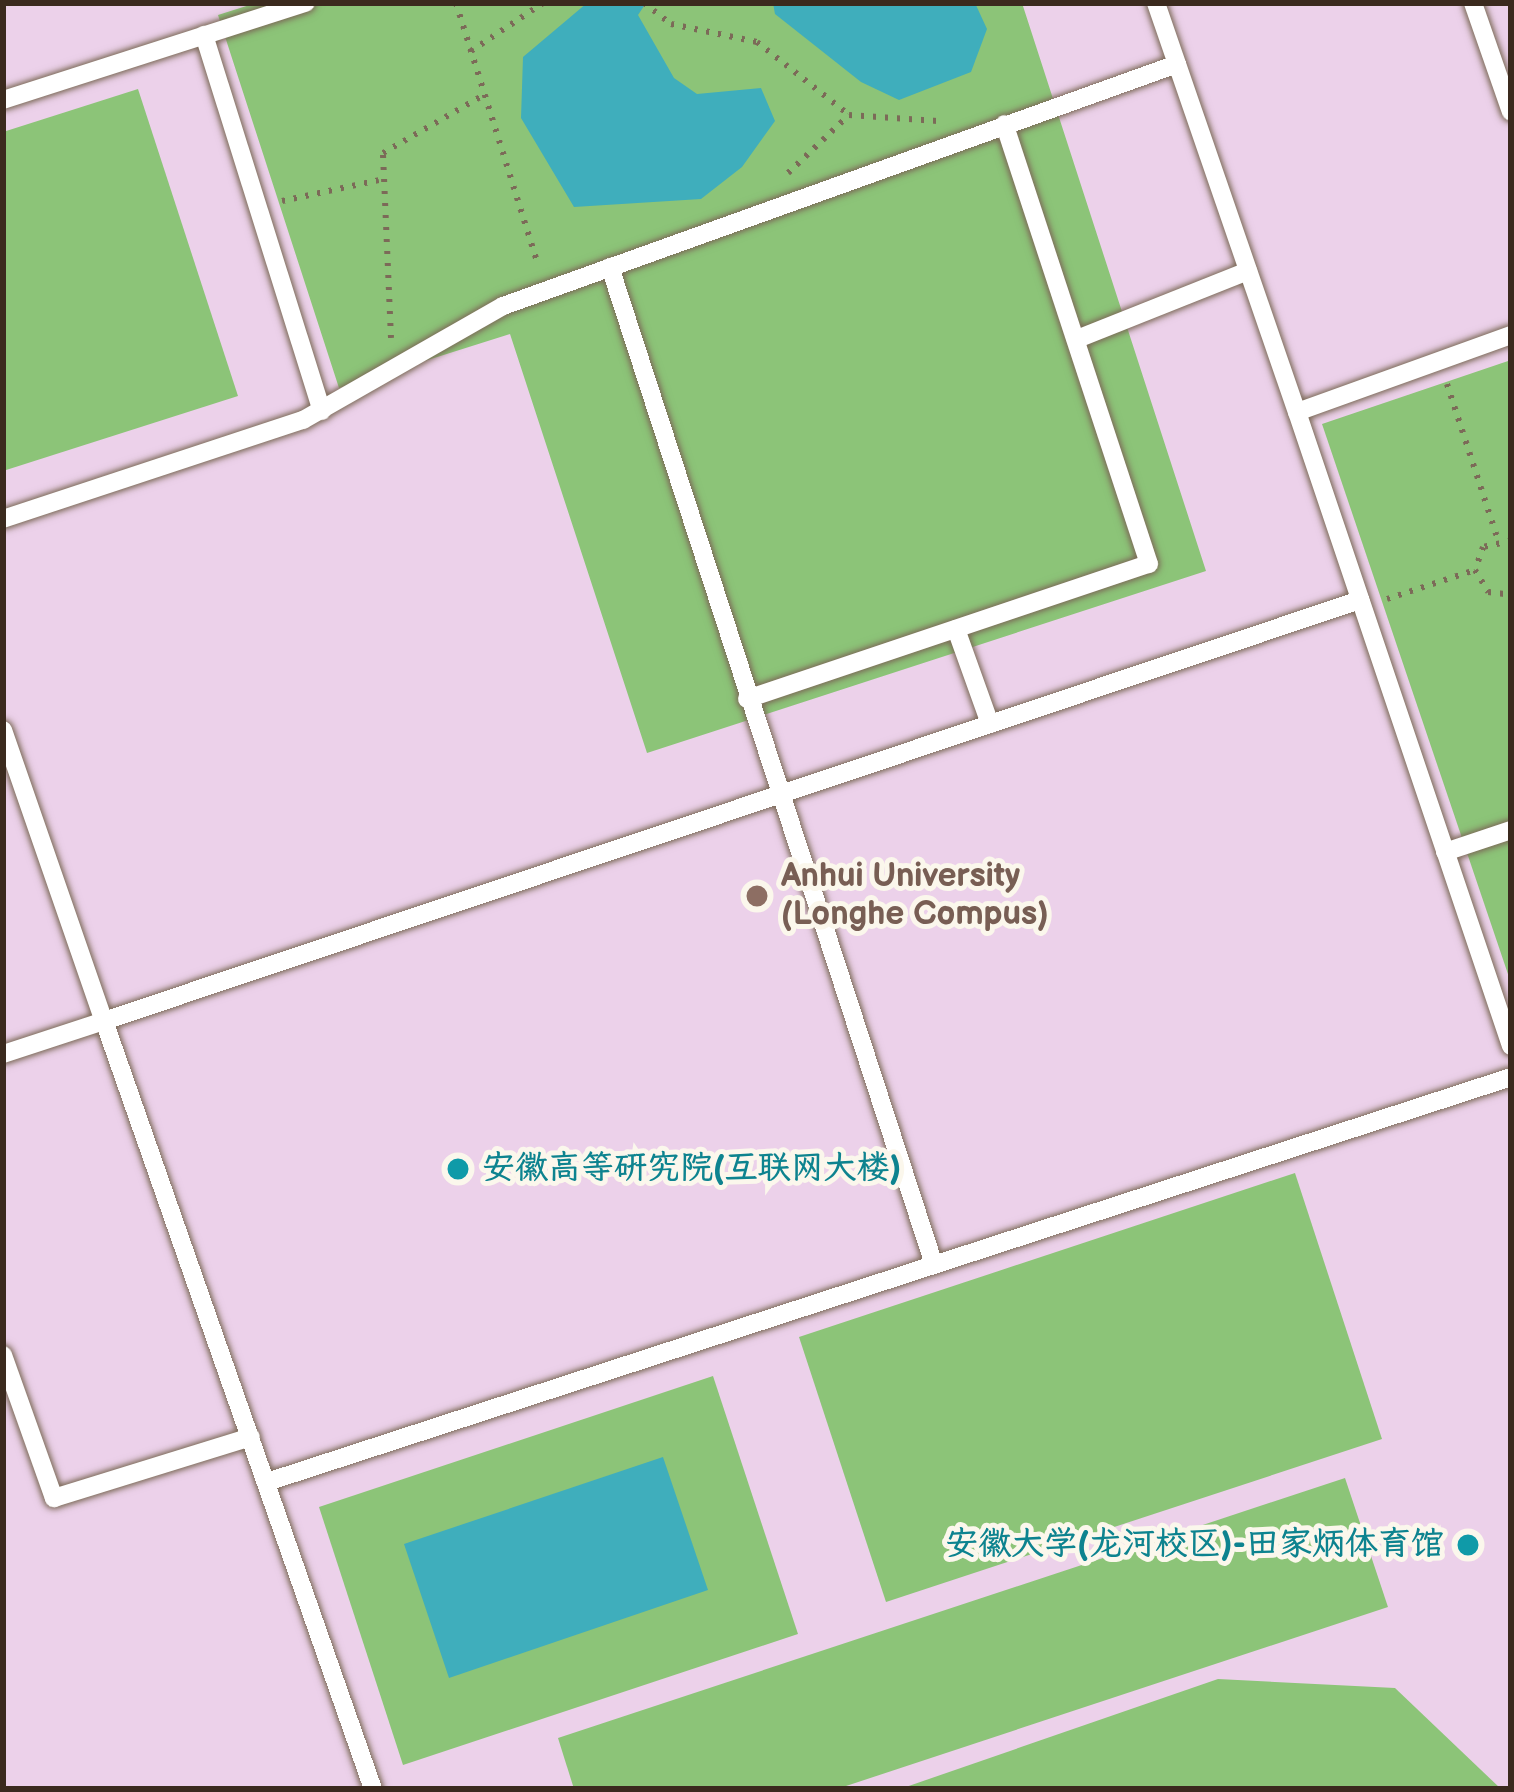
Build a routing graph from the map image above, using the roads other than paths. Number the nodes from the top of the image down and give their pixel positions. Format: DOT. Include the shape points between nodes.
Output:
graph roads {
  1 [pos="306,3"];
  2 [pos="1156,3"];
  3 [pos="1473,3"];
  4 [pos="204,35"];
  5 [pos="1178,64"];
  6 [pos="3,100"];
  7 [pos="1511,112"];
  8 [pos="1004,124"];
  9 [pos="610,267"];
  10 [pos="1248,271"];
  11 [pos="1511,335"];
  12 [pos="1077,339"];
  13 [pos="322,412"];
  14 [pos="1297,412"];
  15 [pos="3,519"];
  16 [pos="1362,603"];
  17 [pos="956,629"];
  18 [pos="747,699"];
  19 [pos="990,724"];
  20 [pos="3,730"];
  21 [pos="777,796"];
  22 [pos="1511,830"];
  23 [pos="1445,852"];
  24 [pos="104,1022"];
  25 [pos="1511,1046"];
  26 [pos="3,1054"];
  27 [pos="1511,1077"];
  28 [pos="934,1265"];
  29 [pos="3,1355"];
  30 [pos="251,1437"];
  31 [pos="267,1482"];
  32 [pos="374,1789"];
  1 -- 4 [label="lane"];
  2 -- 5 [label="lane"];
  3 -- 7 [label="lane"];
  4 -- 6 [label="lane"];
  4 -- 13 [label="lane"];
  5 -- 8 [label="lane"];
  5 -- 10 [label="lane"];
  8 -- 9 [label="lane"];
  8 -- 12 [label="lane"];
  9 -- 13 [label="lane" via="546,290"];
  9 -- 18 [label="lane"];
  10 -- 12 [label="lane"];
  10 -- 14 [label="lane"];
  11 -- 14 [label="lane"];
  12 -- 17 [label="lane" via="1149,564"];
  13 -- 15 [label="lane"];
  14 -- 16 [label="lane"];
  16 -- 19 [label="lane"];
  16 -- 23 [label="lane"];
  17 -- 18 [label="lane"];
  17 -- 19 [label="lane"];
  18 -- 21 [label="lane"];
  19 -- 21 [label="lane"];
  20 -- 24 [label="lane"];
  21 -- 24 [label="lane"];
  21 -- 28 [label="lane"];
  22 -- 23 [label="lane"];
  23 -- 25 [label="lane"];
  24 -- 26 [label="lane"];
  24 -- 30 [label="lane"];
  27 -- 28 [label="lane"];
  28 -- 31 [label="lane"];
  29 -- 30 [label="lane" via="54,1498"];
  30 -- 31 [label="lane"];
  31 -- 32 [label="lane"];
}
